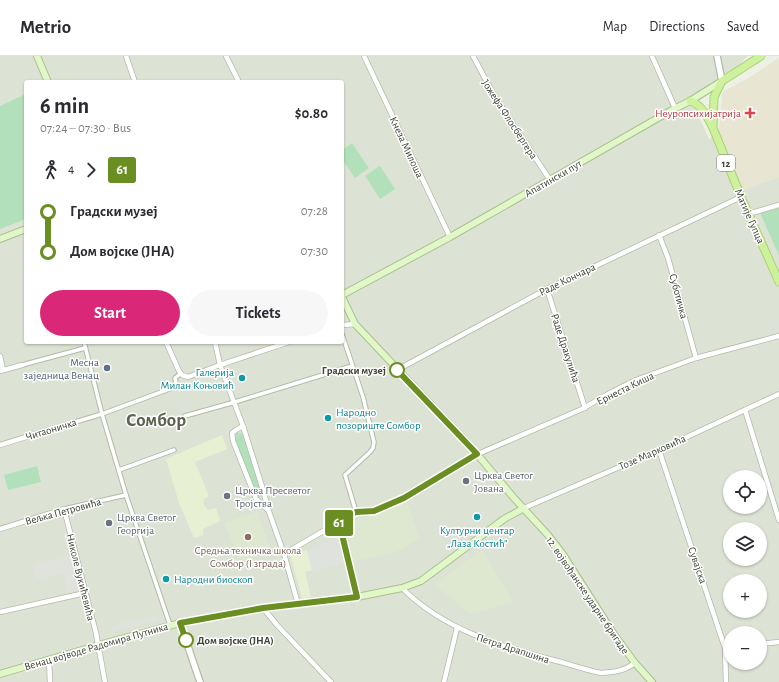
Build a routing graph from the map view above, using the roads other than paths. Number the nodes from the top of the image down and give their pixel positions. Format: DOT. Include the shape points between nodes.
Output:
graph roads {
  1 [pos="37,56"];
  2 [pos="126,56"];
  3 [pos="226,56"];
  4 [pos="364,56"];
  5 [pos="473,56"];
  6 [pos="652,56"];
  7 [pos="717,56"];
  8 [pos="761,56"];
  9 [pos="47,80"];
  10 [pos="134,80"];
  11 [pos="238,80"];
  12 [pos="722,81"];
  13 [pos="690,101"];
  14 [pos="675,108"];
  15 [pos="713,128"];
  16 [pos="550,180"];
  17 [pos="740,197"];
  18 [pos="779,205"];
  19 [pos="748,214"];
  20 [pos="24,230"];
  21 [pos="659,235"];
  22 [pos="450,237"];
  23 [pos="0,239"];
  24 [pos="779,282"];
  25 [pos="547,289"];
  26 [pos="344,295"];
  27 [pos="344,300"];
  28 [pos="355,324"];
  29 [pos="344,325"];
  30 [pos="779,336"];
  31 [pos="344,340"];
  32 [pos="85,344"];
  33 [pos="167,344"];
  34 [pos="215,344"];
  35 [pos="282,344"];
  36 [pos="86,348"];
  37 [pos="0,356"];
  38 [pos="696,358"];
  39 [pos="22,365"];
  40 [pos="220,365"];
  41 [pos="352,366"];
  42 [pos="397,370"];
  43 [pos="1,371"];
  44 [pos="182,375"];
  45 [pos="779,394"];
  46 [pos="235,402"];
  47 [pos="585,408"];
  48 [pos="746,410"];
  49 [pos="102,414"];
  50 [pos="184,416"];
  51 [pos="243,426"];
  52 [pos="55,428"];
  53 [pos="0,445"];
  54 [pos="174,450"];
  55 [pos="659,450"];
  56 [pos="477,454"];
  57 [pos="119,470"];
  58 [pos="126,495"];
  59 [pos="524,508"];
  60 [pos="64,509"];
  61 [pos="268,509"];
  62 [pos="356,512"];
  63 [pos="779,520"];
  64 [pos="339,522"];
  65 [pos="0,529"];
  66 [pos="284,554"];
  67 [pos="402,588"];
  68 [pos="86,593"];
  69 [pos="357,597"];
  70 [pos="298,604"];
  71 [pos="263,608"];
  72 [pos="0,612"];
  73 [pos="180,623"];
  74 [pos="170,625"];
  75 [pos="457,628"];
  76 [pos="723,633"];
  77 [pos="779,642"];
  78 [pos="767,643"];
  79 [pos="98,645"];
  80 [pos="49,659"];
  81 [pos="635,663"];
  82 [pos="727,670"];
  83 [pos="0,674"];
  84 [pos="50,682"];
  85 [pos="105,682"];
  86 [pos="200,682"];
  87 [pos="331,682"];
  88 [pos="444,682"];
  89 [pos="652,682"];
  90 [pos="726,682"];
  1 -- 9 [label="main road"];
  2 -- 10 [label="street"];
  3 -- 11 [label="street"];
  4 -- 22 [label="street, Кнеза Милоша"];
  5 -- 16 [label="street, Јожефа Флосбергера" via="495,97"];
  6 -- 14 [label="street"];
  7 -- 12 [label="street"];
  8 -- 12 [label="main road, Апатински пут"];
  12 -- 13 [label="main road, Апатински пут"];
  12 -- 15 [label="main road, Матије Гупца / 12" via="714,97"];
  13 -- 14 [label="main road, Апатински пут"];
  13 -- 15 [label="main road" via="699,106"];
  14 -- 16 [label="main road, Апатински пут"];
  15 -- 17 [label="main road, Матије Гупца / 12"];
  16 -- 22 [label="main road, Апатински пут"];
  17 -- 19 [label="main road, Матије Гупца / 12"];
  17 -- 21 [label="street, Раде Кончара"];
  18 -- 19 [label="street"];
  19 -- 24 [label="main road, Матије Гупца / 12"];
  20 -- 23 [label="main road"];
  21 -- 25 [label="street, Раде Кончара"];
  21 -- 38 [label="street, Суботичка"];
  22 -- 26 [label="main road, Апатински пут"];
  25 -- 42 [label="street, Раде Кончара"];
  25 -- 47 [label="street, Раде Дракулића"];
  27 -- 28 [label="main road, 12. војвођанске ударне бригаде"];
  28 -- 29 [label="street"];
  28 -- 42 [label="main road, 12. војвођанске ударне бригаде"];
  30 -- 38 [label="street, Ернеста Киша"];
  31 -- 41 [label="street"];
  32 -- 36 [label="street"];
  33 -- 44 [label="street"];
  34 -- 40 [label="street"];
  35 -- 40 [label="street"];
  36 -- 39 [label="street"];
  36 -- 49 [label="street"];
  37 -- 43 [label="street"];
  38 -- 47 [label="street, Ернеста Киша" via="636,380"];
  39 -- 43 [label="street"];
  40 -- 44 [label="street" via="191,377"];
  40 -- 46 [label="street"];
  41 -- 46 [label="street"];
  41 -- 62 [label="street" via="374,442 373,448 345,474"];
  42 -- 56 [label="main road, 12. војвођанске ударне бригаде"];
  44 -- 49 [label="street, Читаоничка" via="175,378 176,383 172,388"];
  45 -- 48 [label="street, Тозе Марковића"];
  46 -- 50 [label="street"];
  46 -- 51 [label="street"];
  47 -- 56 [label="street, Ернеста Киша"];
  48 -- 55 [label="street, Тозе Марковића"];
  48 -- 63 [label="street"];
  49 -- 52 [label="street, Читаоничка"];
  49 -- 57 [label="street"];
  51 -- 61 [label="street"];
  51 -- 61 [label="street" via="232,433 233,441 256,499"];
  52 -- 53 [label="street, Читаоничка"];
  54 -- 57 [label="street"];
  55 -- 59 [label="street, Тозе Марковића"];
  55 -- 76 [label="street, Сувајска"];
  56 -- 59 [label="main road, 12. војвођанске ударне бригаде"];
  56 -- 62 [label="street, Ернеста Киша" via="404,498 374,511"];
  57 -- 58 [label="street"];
  58 -- 60 [label="street, Вељка Петровића"];
  58 -- 74 [label="street"];
  59 -- 67 [label="main road, Венац војводе Радомира Путника" via="504,519 421,581"];
  59 -- 81 [label="main road, 12. војвођанске ударне бригаде" via="562,553"];
  60 -- 65 [label="street, Вељка Петровића"];
  60 -- 68 [label="street, Николе Вукићевића"];
  61 -- 66 [label="street"];
  62 -- 64 [label="street"];
  64 -- 66 [label="street"];
  64 -- 69 [label="street"];
  66 -- 70 [label="street"];
  67 -- 69 [label="main road, Венац војводе Радомира Путника"];
  67 -- 75 [label="street, Петра Драпшина"];
  68 -- 72 [label="street"];
  68 -- 79 [label="street, Николе Вукићевића"];
  69 -- 70 [label="main road, Венац војводе Радомира Путника"];
  70 -- 71 [label="main road, Венац војводе Радомира Путника"];
  71 -- 73 [label="main road, Венац војводе Радомира Путника"];
  71 -- 87 [label="street"];
  73 -- 74 [label="main road, Венац војводе Радомира Путника"];
  73 -- 86 [label="street"];
  74 -- 79 [label="main road, Венац војводе Радомира Путника"];
  75 -- 81 [label="street, Петра Драпшина" via="518,651 601,673 626,669"];
  75 -- 88 [label="street"];
  77 -- 78 [label="street"];
  79 -- 80 [label="main road, Венац војводе Радомира Путника"];
  79 -- 85 [label="street, Николе Вукићевића"];
  80 -- 83 [label="main road, Венац војводе Радомира Путника"];
  80 -- 84 [label="street"];
  81 -- 89 [label="main road, 12. војвођанске ударне бригаде"];
  82 -- 90 [label="street, Сувајска"];
}
